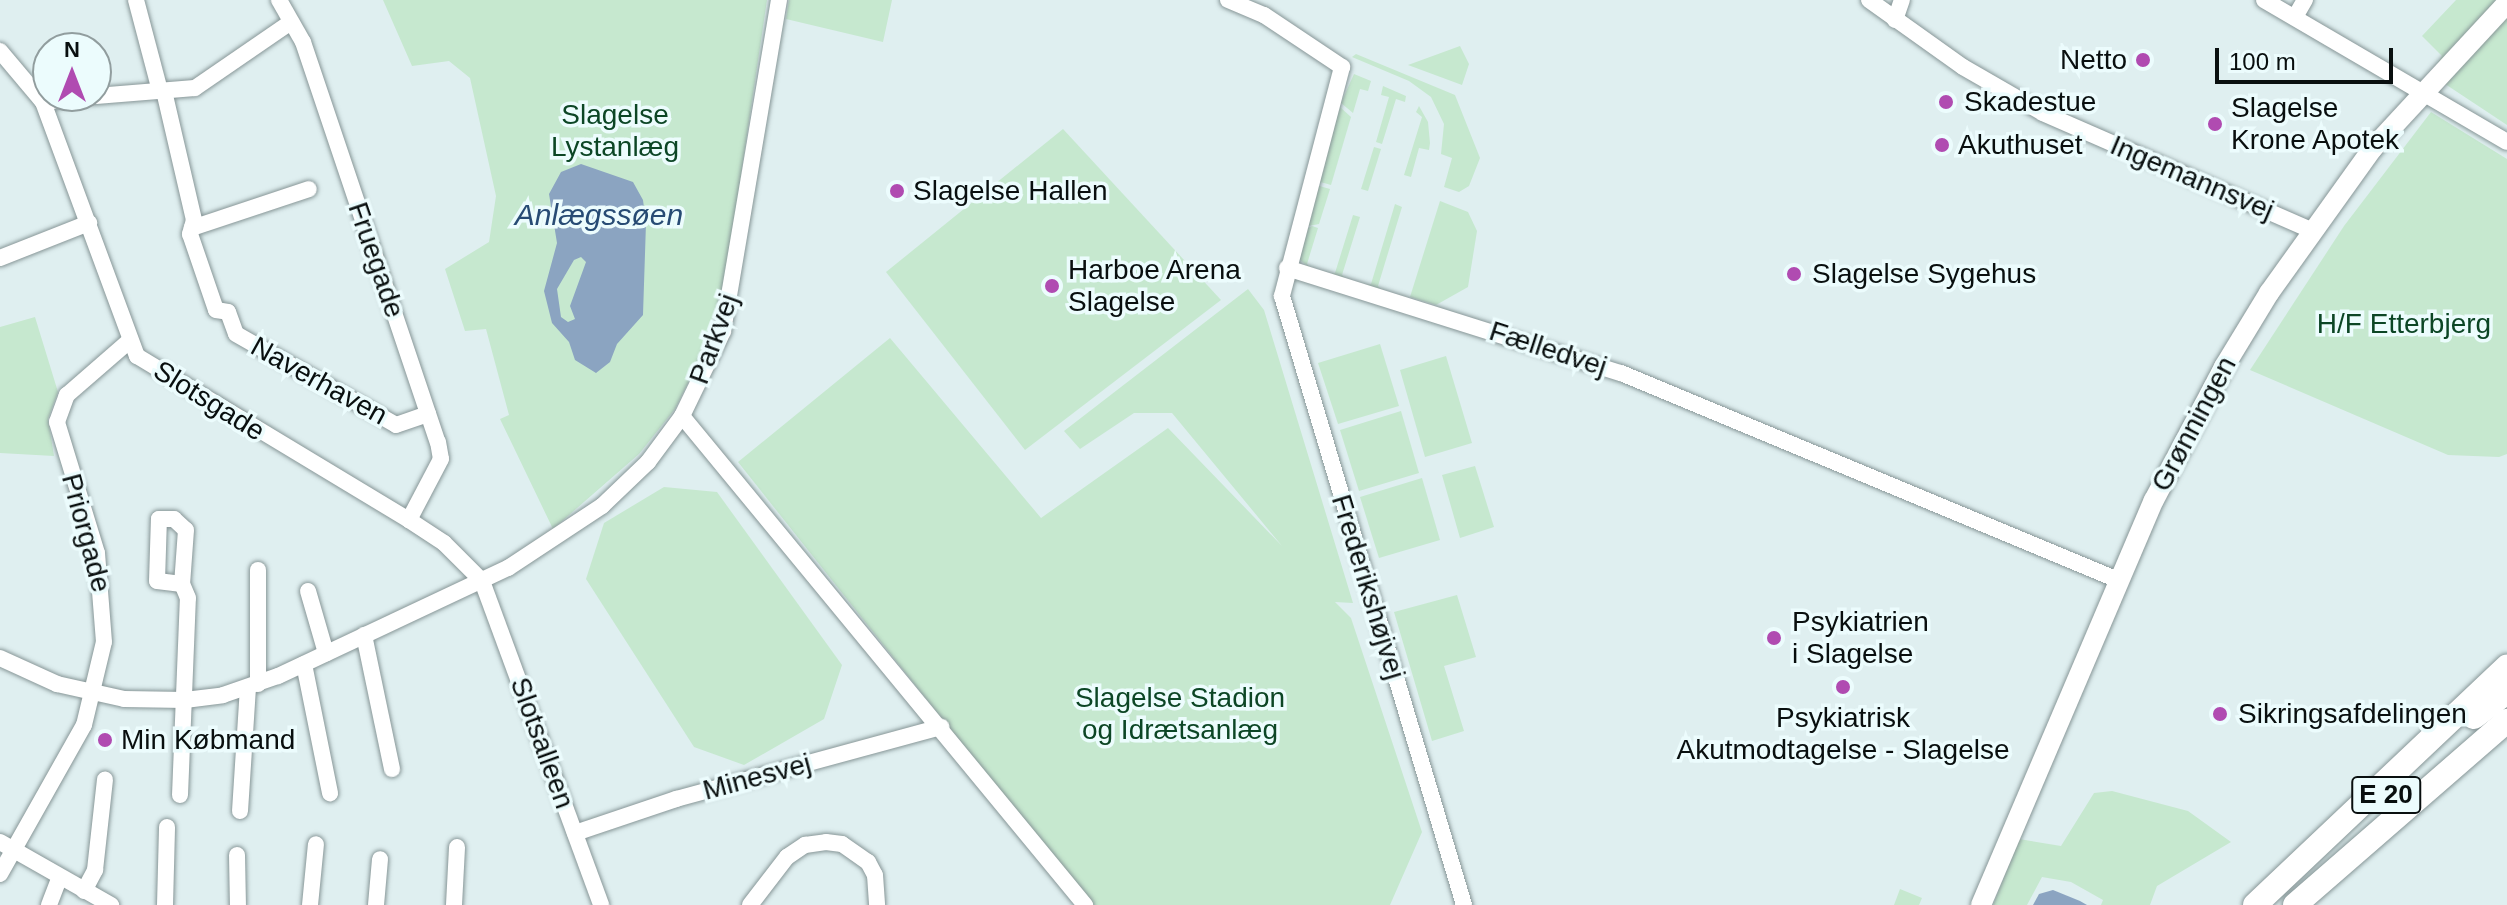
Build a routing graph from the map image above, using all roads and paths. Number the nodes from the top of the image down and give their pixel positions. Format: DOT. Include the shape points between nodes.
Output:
graph roads {
  1 [pos="136,0"];
  2 [pos="279,0"];
  3 [pos="779,0"];
  4 [pos="1228,0"];
  5 [pos="1869,0"];
  6 [pos="1902,0"];
  7 [pos="2264,0"];
  8 [pos="2305,0"];
  9 [pos="2507,3"];
  10 [pos="2295,17"];
  11 [pos="1895,20"];
  12 [pos="291,22"];
  13 [pos="0,51"];
  14 [pos="32,89"];
  15 [pos="2423,89"];
  16 [pos="162,91"];
  17 [pos="112,95"];
  18 [pos="47,112"];
  19 [pos="2507,142"];
  20 [pos="309,189"];
  21 [pos="89,223"];
  22 [pos="192,228"];
  23 [pos="2311,230"];
  24 [pos="0,258"];
  25 [pos="1287,268"];
  26 [pos="128,342"];
  27 [pos="428,414"];
  28 [pos="682,416"];
  29 [pos="409,520"];
  30 [pos="258,570"];
  31 [pos="2118,580"];
  32 [pos="482,581"];
  33 [pos="182,584"];
  34 [pos="308,591"];
  35 [pos="364,635"];
  36 [pos="326,653"];
  37 [pos="0,658"];
  38 [pos="304,664"];
  39 [pos="2507,667"];
  40 [pos="253,686"];
  41 [pos="2507,692"];
  42 [pos="94,693"];
  43 [pos="185,700"];
  44 [pos="2507,721"];
  45 [pos="941,727"];
  46 [pos="2507,728"];
  47 [pos="2479,743"];
  48 [pos="392,769"];
  49 [pos="105,780"];
  50 [pos="330,793"];
  51 [pos="180,795"];
  52 [pos="240,811"];
  53 [pos="167,827"];
  54 [pos="575,833"];
  55 [pos="316,844"];
  56 [pos="7,846"];
  57 [pos="457,847"];
  58 [pos="237,855"];
  59 [pos="380,859"];
  60 [pos="0,874"];
  61 [pos="60,877"];
  62 [pos="84,891"];
  63 [pos="49,905"];
  64 [pos="111,905"];
  65 [pos="165,905"];
  66 [pos="238,905"];
  67 [pos="310,905"];
  68 [pos="376,905"];
  69 [pos="454,905"];
  70 [pos="601,905"];
  71 [pos="750,905"];
  72 [pos="877,905"];
  73 [pos="1085,905"];
  74 [pos="1464,905"];
  75 [pos="1981,905"];
  76 [pos="2255,905"];
  77 [pos="2270,905"];
  78 [pos="2295,905"];
  1 -- 16 [label="street, Naverhaven"];
  2 -- 12 [label="street, Fruegade"];
  3 -- 28 [label="street, Parkvej" via="732,298 702,382"];
  4 -- 25 [label="street" via="1264,15 1342,67"];
  5 -- 11 [label="street, Ingemannsvej"];
  6 -- 11 [label="street"];
  7 -- 10 [label="street"];
  8 -- 10 [label="street"];
  9 -- 15 [label="main road, Grønningen"];
  10 -- 15 [label="street"];
  11 -- 23 [label="street, Ingemannsvej" via="2043,113"];
  12 -- 16 [label="street" via="204,84"];
  12 -- 27 [label="street, Fruegade" via="303,42"];
  13 -- 14 [label="street, Slotsgade"];
  15 -- 19 [label="street"];
  15 -- 23 [label="main road, Grønningen"];
  16 -- 17 [label="street"];
  16 -- 22 [label="street, Naverhaven"];
  18 -- 21 [label="street, Slotsgade"];
  20 -- 22 [label="street"];
  21 -- 24 [label="street"];
  21 -- 26 [label="street, Slotsgade"];
  22 -- 27 [label="street, Naverhaven" via="216,310 228,312 236,334 396,425"];
  23 -- 31 [label="main road, Grønningen" via="2187,431"];
  25 -- 31 [label="street, Fælledvej" via="1621,373"];
  25 -- 74 [label="street, Frederikshøjvej" via="1282,296 1286,312"];
  26 -- 29 [label="street, Slotsgade" via="165,377"];
  26 -- 42 [label="street, Priorgade" via="73,388 57,422 104,584 104,642"];
  27 -- 29 [label="street, Fruegade" via="441,459"];
  28 -- 32 [label="street, Parkvej" via="648,462 602,506"];
  28 -- 45 [label="street"];
  29 -- 32 [label="street, Slotsgade" via="444,543"];
  30 -- 40 [label="street"];
  31 -- 75 [label="main road, Grønningen"];
  32 -- 35 [label="street, Parkvej"];
  32 -- 54 [label="street, Slotsalleen"];
  33 -- 43 [label="street" via="188,598"];
  34 -- 36 [label="street"];
  35 -- 36 [label="street, Parkvej"];
  35 -- 48 [label="street"];
  36 -- 38 [label="street, Parkvej"];
  37 -- 42 [label="street, Parkvej" via="57,684"];
  38 -- 40 [label="street, Parkvej"];
  38 -- 50 [label="street"];
  39 -- 76 [label="highway"];
  40 -- 43 [label="street, Parkvej"];
  40 -- 52 [label="street"];
  41 -- 77 [label="highway, E 20" via="2461,727"];
  42 -- 43 [label="street, Parkvej"];
  42 -- 56 [label="street, Priorgade" via="74,747"];
  43 -- 51 [label="street"];
  44 -- 47 [label="highway, E 20"];
  45 -- 54 [label="street, Minesvej" via="676,799"];
  45 -- 73 [label="street"];
  46 -- 47 [label="highway"];
  47 -- 78 [label="highway, E 20"];
  49 -- 62 [label="street" via="95,870"];
  53 -- 65 [label="street"];
  54 -- 70 [label="street, Slotsalleen"];
  55 -- 67 [label="street"];
  56 -- 60 [label="street, Priorgade"];
  56 -- 61 [label="street"];
  57 -- 69 [label="street"];
  58 -- 66 [label="street"];
  59 -- 68 [label="street"];
  61 -- 62 [label="street"];
  61 -- 63 [label="street"];
  62 -- 64 [label="street"];
  71 -- 72 [label="street" via="787,857 805,845 826,842 842,844 868,862 875,875"];
}
